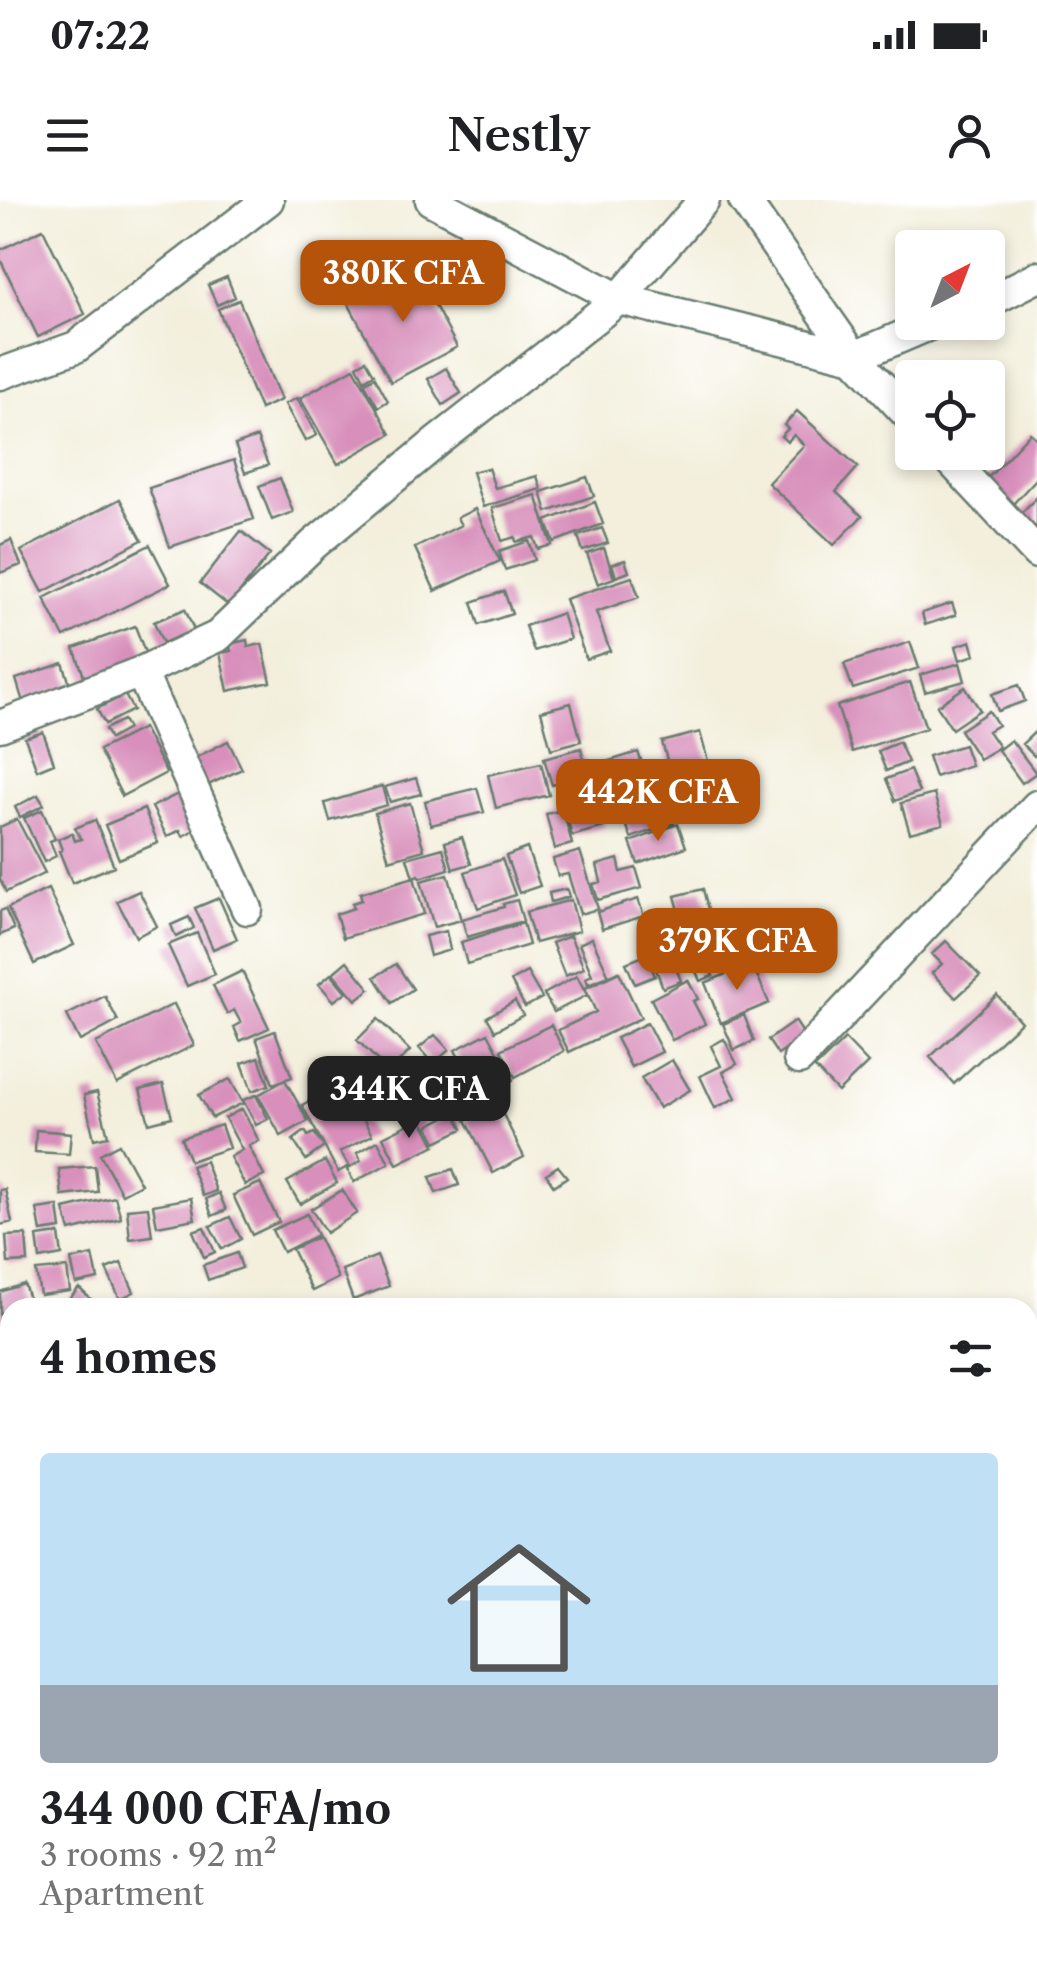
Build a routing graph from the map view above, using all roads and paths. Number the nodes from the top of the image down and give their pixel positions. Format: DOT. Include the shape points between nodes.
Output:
graph roads {
  1 [pos="268,200"];
  2 [pos="431,200"];
  3 [pos="704,200"];
  4 [pos="744,200"];
  5 [pos="1037,277"];
  6 [pos="1005,293"];
  7 [pos="619,299"];
  8 [pos="895,339"];
  9 [pos="854,356"];
  10 [pos="0,374"];
  11 [pos="895,401"];
  12 [pos="961,470"];
  13 [pos="1037,553"];
  14 [pos="141,672"];
  15 [pos="0,726"];
  16 [pos="1037,806"];
  17 [pos="246,909"];
  18 [pos="799,1059"];
  1 -- 10 [label="street" via="76,347"];
  2 -- 7 [label="street"];
  3 -- 7 [label="street"];
  4 -- 9 [label="street"];
  5 -- 6 [label="street"];
  7 -- 9 [label="street"];
  7 -- 14 [label="street" via="314,544 218,636"];
  8 -- 9 [label="street"];
  9 -- 11 [label="street"];
  12 -- 13 [label="street"];
  14 -- 15 [label="street"];
  14 -- 17 [label="street"];
  16 -- 18 [label="street"];
}
